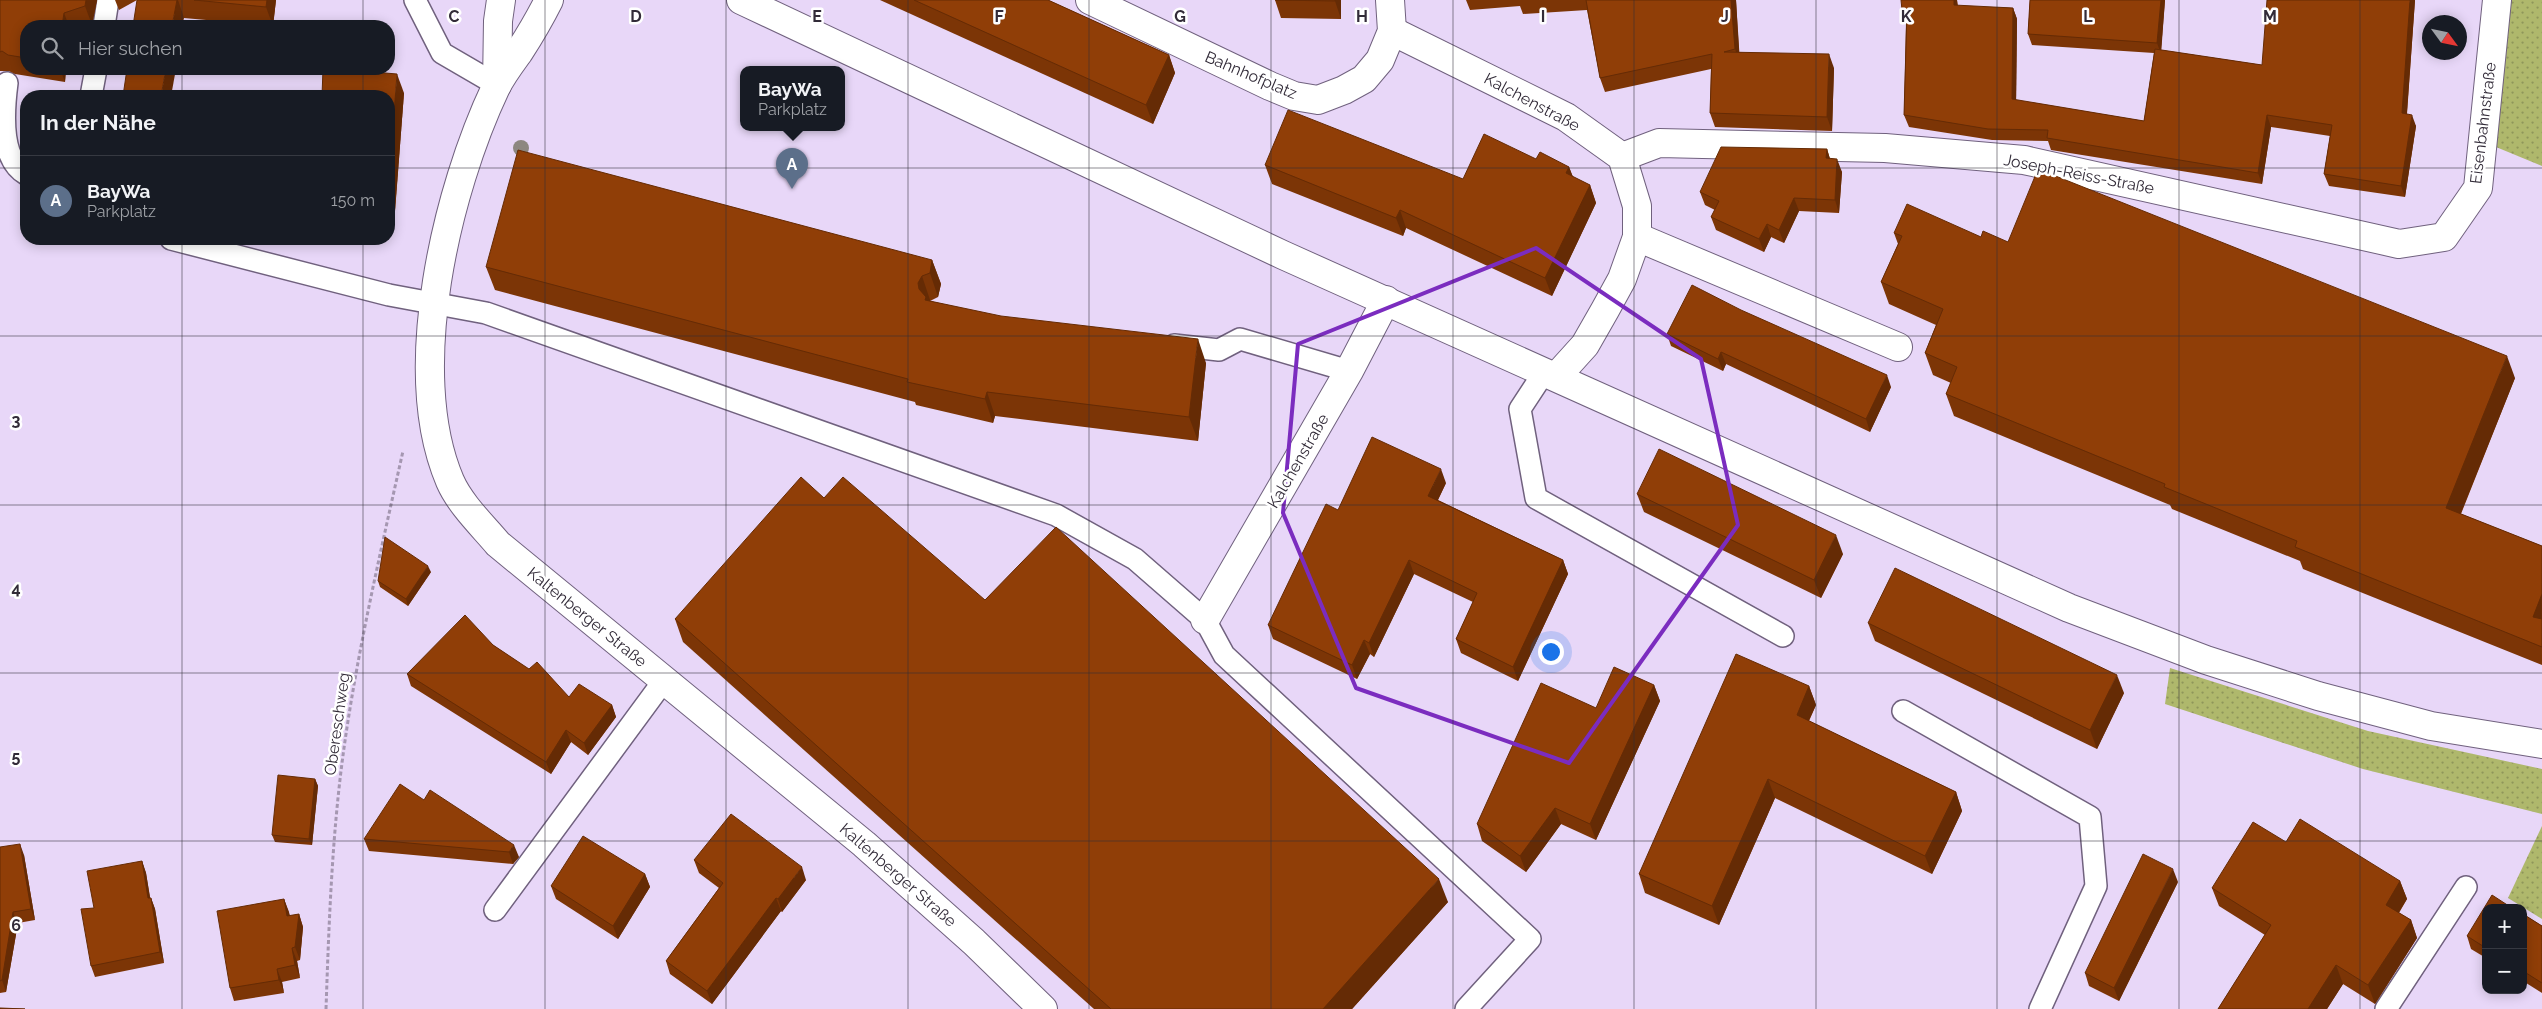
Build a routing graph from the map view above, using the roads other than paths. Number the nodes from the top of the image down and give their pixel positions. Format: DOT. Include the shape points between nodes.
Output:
graph roads {
  1 [pos="108,0"];
  2 [pos="415,0"];
  3 [pos="502,0"];
  4 [pos="549,0"];
  5 [pos="741,0"];
  6 [pos="1090,0"];
  7 [pos="1390,0"];
  8 [pos="2497,0"];
  9 [pos="105,20"];
  10 [pos="1392,31"];
  11 [pos="95,75"];
  12 [pos="7,83"];
  13 [pos="496,85"];
  14 [pos="92,90"];
  15 [pos="1622,156"];
  16 [pos="20,172"];
  17 [pos="1637,237"];
  18 [pos="2444,237"];
  19 [pos="194,245"];
  20 [pos="1386,300"];
  21 [pos="433,303"];
  22 [pos="1150,343"];
  23 [pos="1898,347"];
  24 [pos="1349,371"];
  25 [pos="1551,374"];
  26 [pos="1205,620"];
  27 [pos="1783,636"];
  28 [pos="665,679"];
  29 [pos="1903,711"];
  30 [pos="2542,744"];
  31 [pos="2466,887"];
  32 [pos="495,910"];
  33 [pos="1043,1009"];
  34 [pos="1466,1009"];
  35 [pos="2040,1009"];
  36 [pos="2386,1009"];
  1 -- 9 [label="lane"];
  2 -- 13 [label="lane" via="442,52"];
  3 -- 13 [label="street, Kaltenberger Straße" via="498,21"];
  4 -- 13 [label="street, Kaltenberger Straße" via="533,31"];
  5 -- 20 [label="street"];
  6 -- 10 [label="street, Bahnhofplatz" via="1270,86 1294,96 1318,100 1364,79 1380,60"];
  7 -- 10 [label="street"];
  8 -- 18 [label="street, Eisenbahnstraße" via="2478,188"];
  10 -- 15 [label="street, Kalchenstraße" via="1566,117"];
  11 -- 14 [label="lane"];
  12 -- 16 [label="lane" via="0,139 4,155"];
  13 -- 21 [label="street, Kaltenberger Straße" via="465,167"];
  15 -- 17 [label="street" via="1637,206"];
  15 -- 18 [label="street, Joseph-Reiss-Straße" via="1659,143 1885,148 2024,160 2399,244"];
  17 -- 23 [label="street"];
  17 -- 25 [label="street" via="1622,279 1585,345"];
  19 -- 21 [label="lane" via="389,295"];
  20 -- 24 [label="street, Kalchenstraße"];
  20 -- 25 [label="street"];
  21 -- 26 [label="lane" via="486,313 1056,515 1135,559"];
  21 -- 28 [label="street, Kaltenberger Straße" via="430,365 433,417 450,482 498,544"];
  22 -- 24 [label="lane" via="1219,350 1240,339"];
  24 -- 26 [label="street, Kalchenstraße"];
  25 -- 27 [label="lane" via="1520,409 1536,498"];
  25 -- 30 [label="street" via="2069,608 2206,660 2318,696 2431,726"];
  26 -- 34 [label="lane" via="1224,656 1530,939"];
  28 -- 32 [label="lane"];
  28 -- 33 [label="street, Kaltenberger Straße" via="864,844"];
  29 -- 35 [label="lane" via="2090,817 2096,886"];
  31 -- 36 [label="lane"];
}
